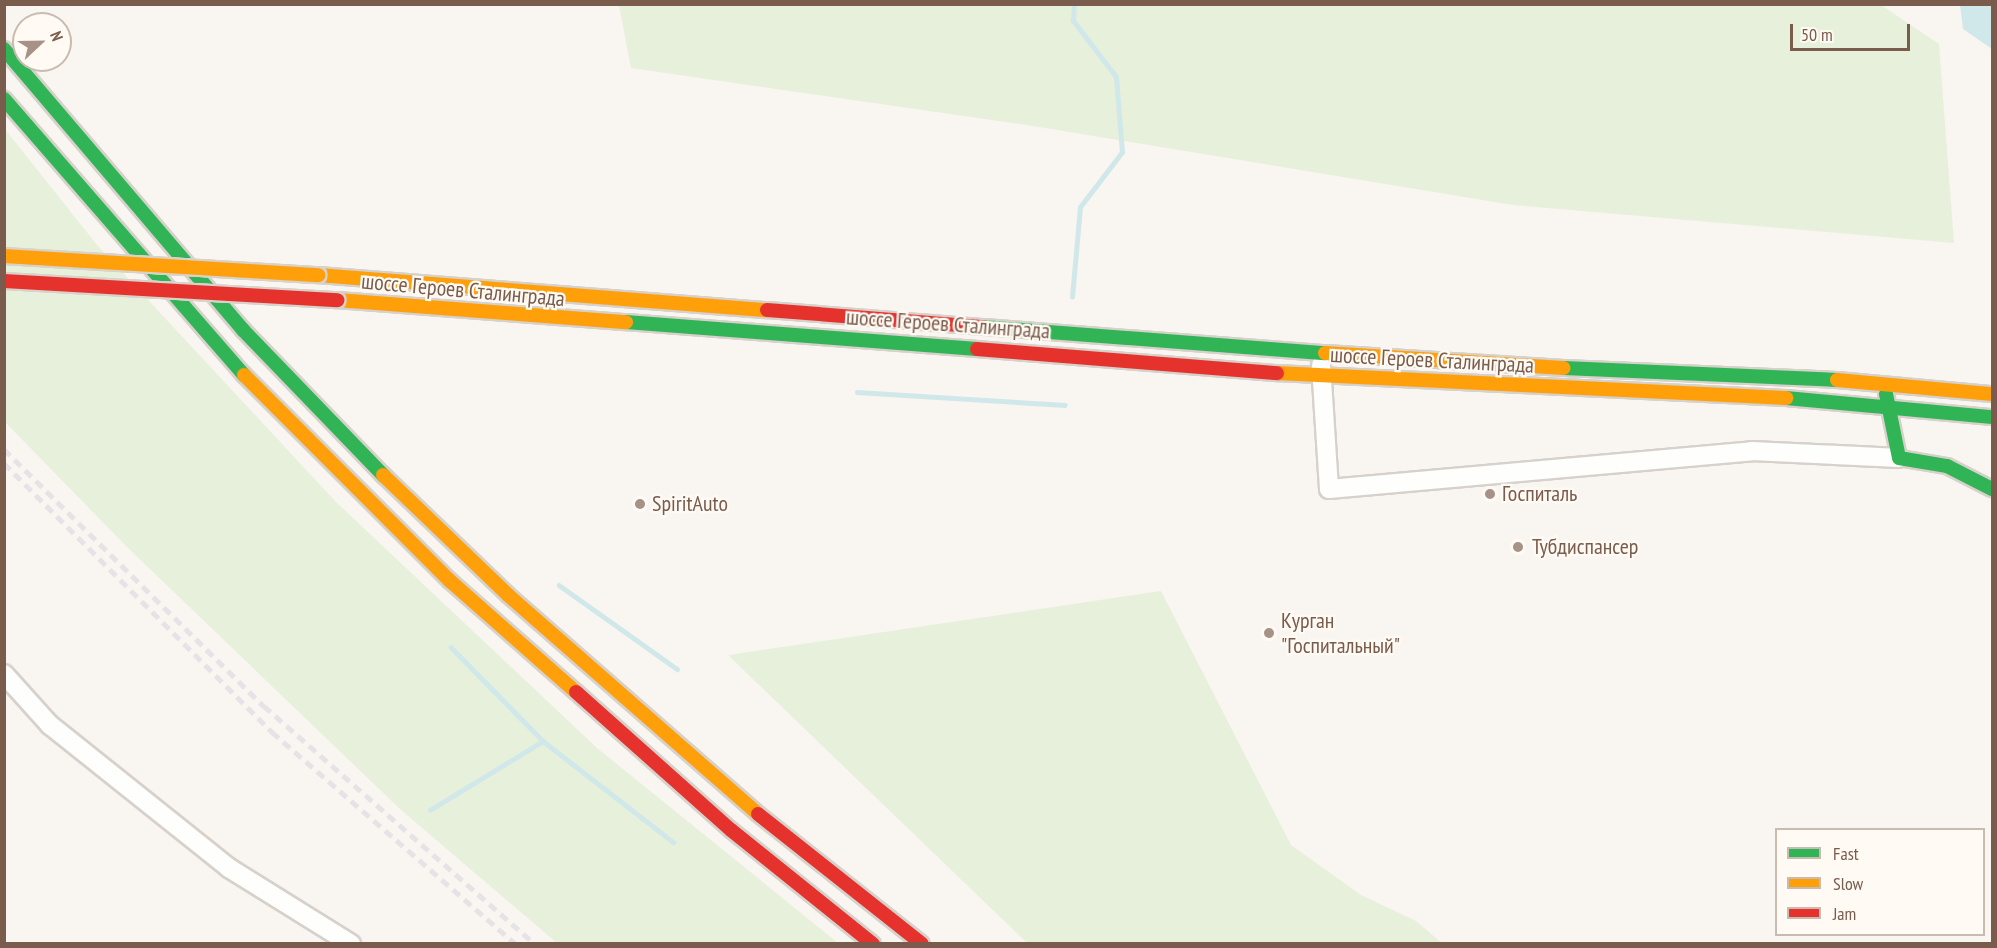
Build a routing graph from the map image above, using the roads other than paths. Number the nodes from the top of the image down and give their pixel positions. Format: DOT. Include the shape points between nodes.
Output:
graph roads {
  1 [pos="4,49"];
  2 [pos="4,99"];
  3 [pos="4,256"];
  4 [pos="4,281"];
  5 [pos="1320,353"];
  6 [pos="1321,376"];
  7 [pos="1885,386"];
  8 [pos="1992,394"];
  9 [pos="1888,409"];
  10 [pos="1992,417"];
  11 [pos="1899,458"];
  12 [pos="1992,489"];
  13 [pos="4,674"];
  14 [pos="351,944"];
  15 [pos="873,944"];
  16 [pos="922,944"];
  1 -- 16 [label="main road" via="243,330 367,459 508,595 640,712 777,830"];
  2 -- 15 [label="main road" via="231,363 450,581 672,780"];
  3 -- 5 [label="main road, шоссе Героев Сталинграда, bridge" via="318,275"];
  4 -- 6 [label="main road, шоссе Героев Сталинграда, bridge" via="337,300"];
  5 -- 6 [label="street"];
  5 -- 7 [label="main road, шоссе Героев Сталинграда" via="1652,374 1783,375"];
  6 -- 9 [label="main road, шоссе Героев Сталинграда" via="1758,395"];
  6 -- 11 [label="street" via="1329,489 1752,451"];
  7 -- 8 [label="main road, шоссе Героев Сталинграда"];
  7 -- 9 [label="main road"];
  9 -- 10 [label="main road, шоссе Героев Сталинграда"];
  9 -- 11 [label="main road"];
  11 -- 12 [label="main road" via="1947,466"];
  13 -- 14 [label="street" via="50,725 229,868"];
}
